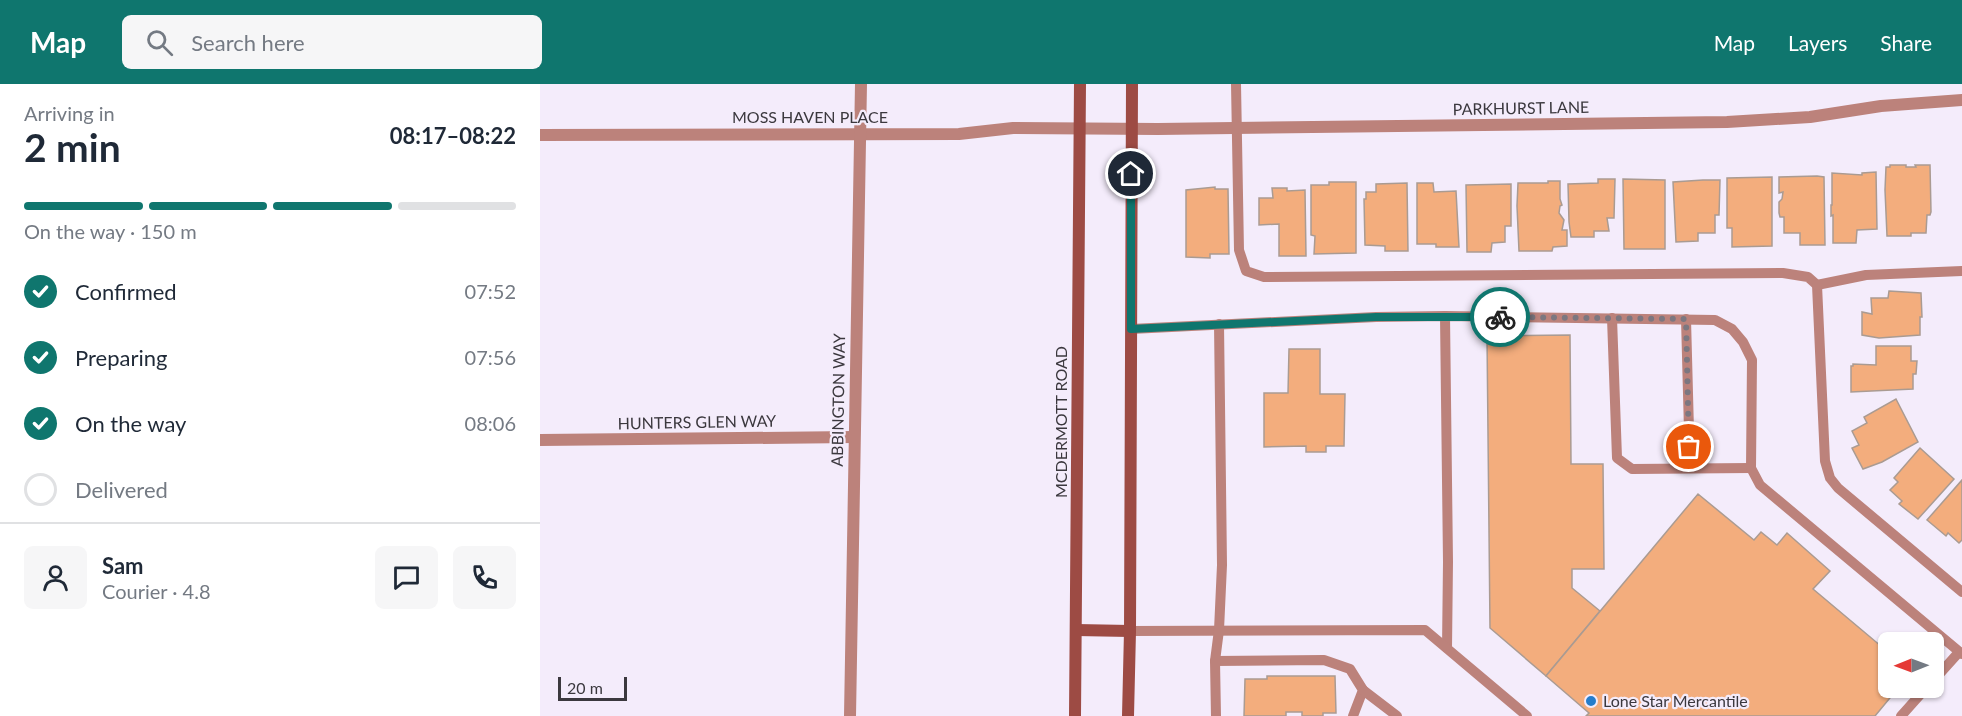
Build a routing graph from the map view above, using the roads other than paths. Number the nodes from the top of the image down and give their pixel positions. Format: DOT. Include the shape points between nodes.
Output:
graph roads {
  1 [pos="861,84"];
  2 [pos="1080,84"];
  3 [pos="1132,84"];
  4 [pos="1236,84"];
  5 [pos="1962,100"];
  6 [pos="1236,127"];
  7 [pos="1079,128"];
  8 [pos="1131,129"];
  9 [pos="860,133"];
  10 [pos="540,135"];
  11 [pos="1962,271"];
  12 [pos="1817,285"];
  13 [pos="1445,316"];
  14 [pos="1612,318"];
  15 [pos="1686,319"];
  16 [pos="1219,324"];
  17 [pos="1131,329"];
  18 [pos="854,437"];
  19 [pos="540,440"];
  20 [pos="1690,468"];
  21 [pos="1751,468"];
  22 [pos="1962,592"];
  23 [pos="1076,630"];
  24 [pos="1219,630"];
  25 [pos="1130,631"];
  26 [pos="1446,648"];
  27 [pos="1960,653"];
  28 [pos="1215,661"];
  29 [pos="1944,670"];
  30 [pos="1363,690"];
  31 [pos="1917,698"];
  32 [pos="850,716"];
  33 [pos="1075,716"];
  34 [pos="1128,716"];
  35 [pos="1216,716"];
  36 [pos="1353,716"];
  37 [pos="1397,716"];
  38 [pos="1527,716"];
  39 [pos="1901,716"];
  1 -- 9 [label="street, ABBINGTON WAY"];
  2 -- 7 [label="main road, MCDERMOTT ROAD"];
  3 -- 8 [label="main road"];
  4 -- 6 [label="lane"];
  5 -- 6 [label="street, PARKHURST LANE" via="1727,122"];
  6 -- 8 [label="street, PARKHURST LANE"];
  6 -- 12 [label="lane" via="1239,250 1246,271 1264,277 1783,273 1808,277"];
  7 -- 8 [label="street, PARKHURST LANE"];
  7 -- 9 [label="street, MOSS HAVEN PLACE" via="1013,128 959,134"];
  7 -- 23 [label="main road, MCDERMOTT ROAD"];
  8 -- 17 [label="main road"];
  9 -- 10 [label="street, MOSS HAVEN PLACE"];
  9 -- 18 [label="street, ABBINGTON WAY"];
  11 -- 12 [label="lane" via="1866,274"];
  12 -- 22 [label="lane" via="1825,461 1830,478"];
  13 -- 14 [label="lane"];
  13 -- 16 [label="lane"];
  13 -- 26 [label="lane"];
  14 -- 15 [label="lane"];
  14 -- 20 [label="lane" via="1617,458 1632,469"];
  15 -- 20 [label="lane"];
  15 -- 21 [label="lane" via="1715,320 1732,329 1752,360"];
  16 -- 17 [label="lane"];
  16 -- 24 [label="lane"];
  17 -- 25 [label="main road"];
  18 -- 19 [label="street, HUNTERS GLEN WAY"];
  18 -- 32 [label="street, ABBINGTON WAY"];
  20 -- 21 [label="lane"];
  21 -- 27 [label="lane" via="1760,485 1775,499"];
  23 -- 25 [label="main road"];
  23 -- 33 [label="main road, MCDERMOTT ROAD"];
  24 -- 25 [label="lane"];
  24 -- 26 [label="lane" via="1425,630"];
  24 -- 28 [label="lane"];
  25 -- 34 [label="main road"];
  26 -- 38 [label="lane"];
  27 -- 29 [label="lane"];
  28 -- 30 [label="lane" via="1324,660 1350,669"];
  28 -- 35 [label="lane"];
  30 -- 36 [label="lane"];
  30 -- 37 [label="lane"];
  31 -- 39 [label="lane"];
}
